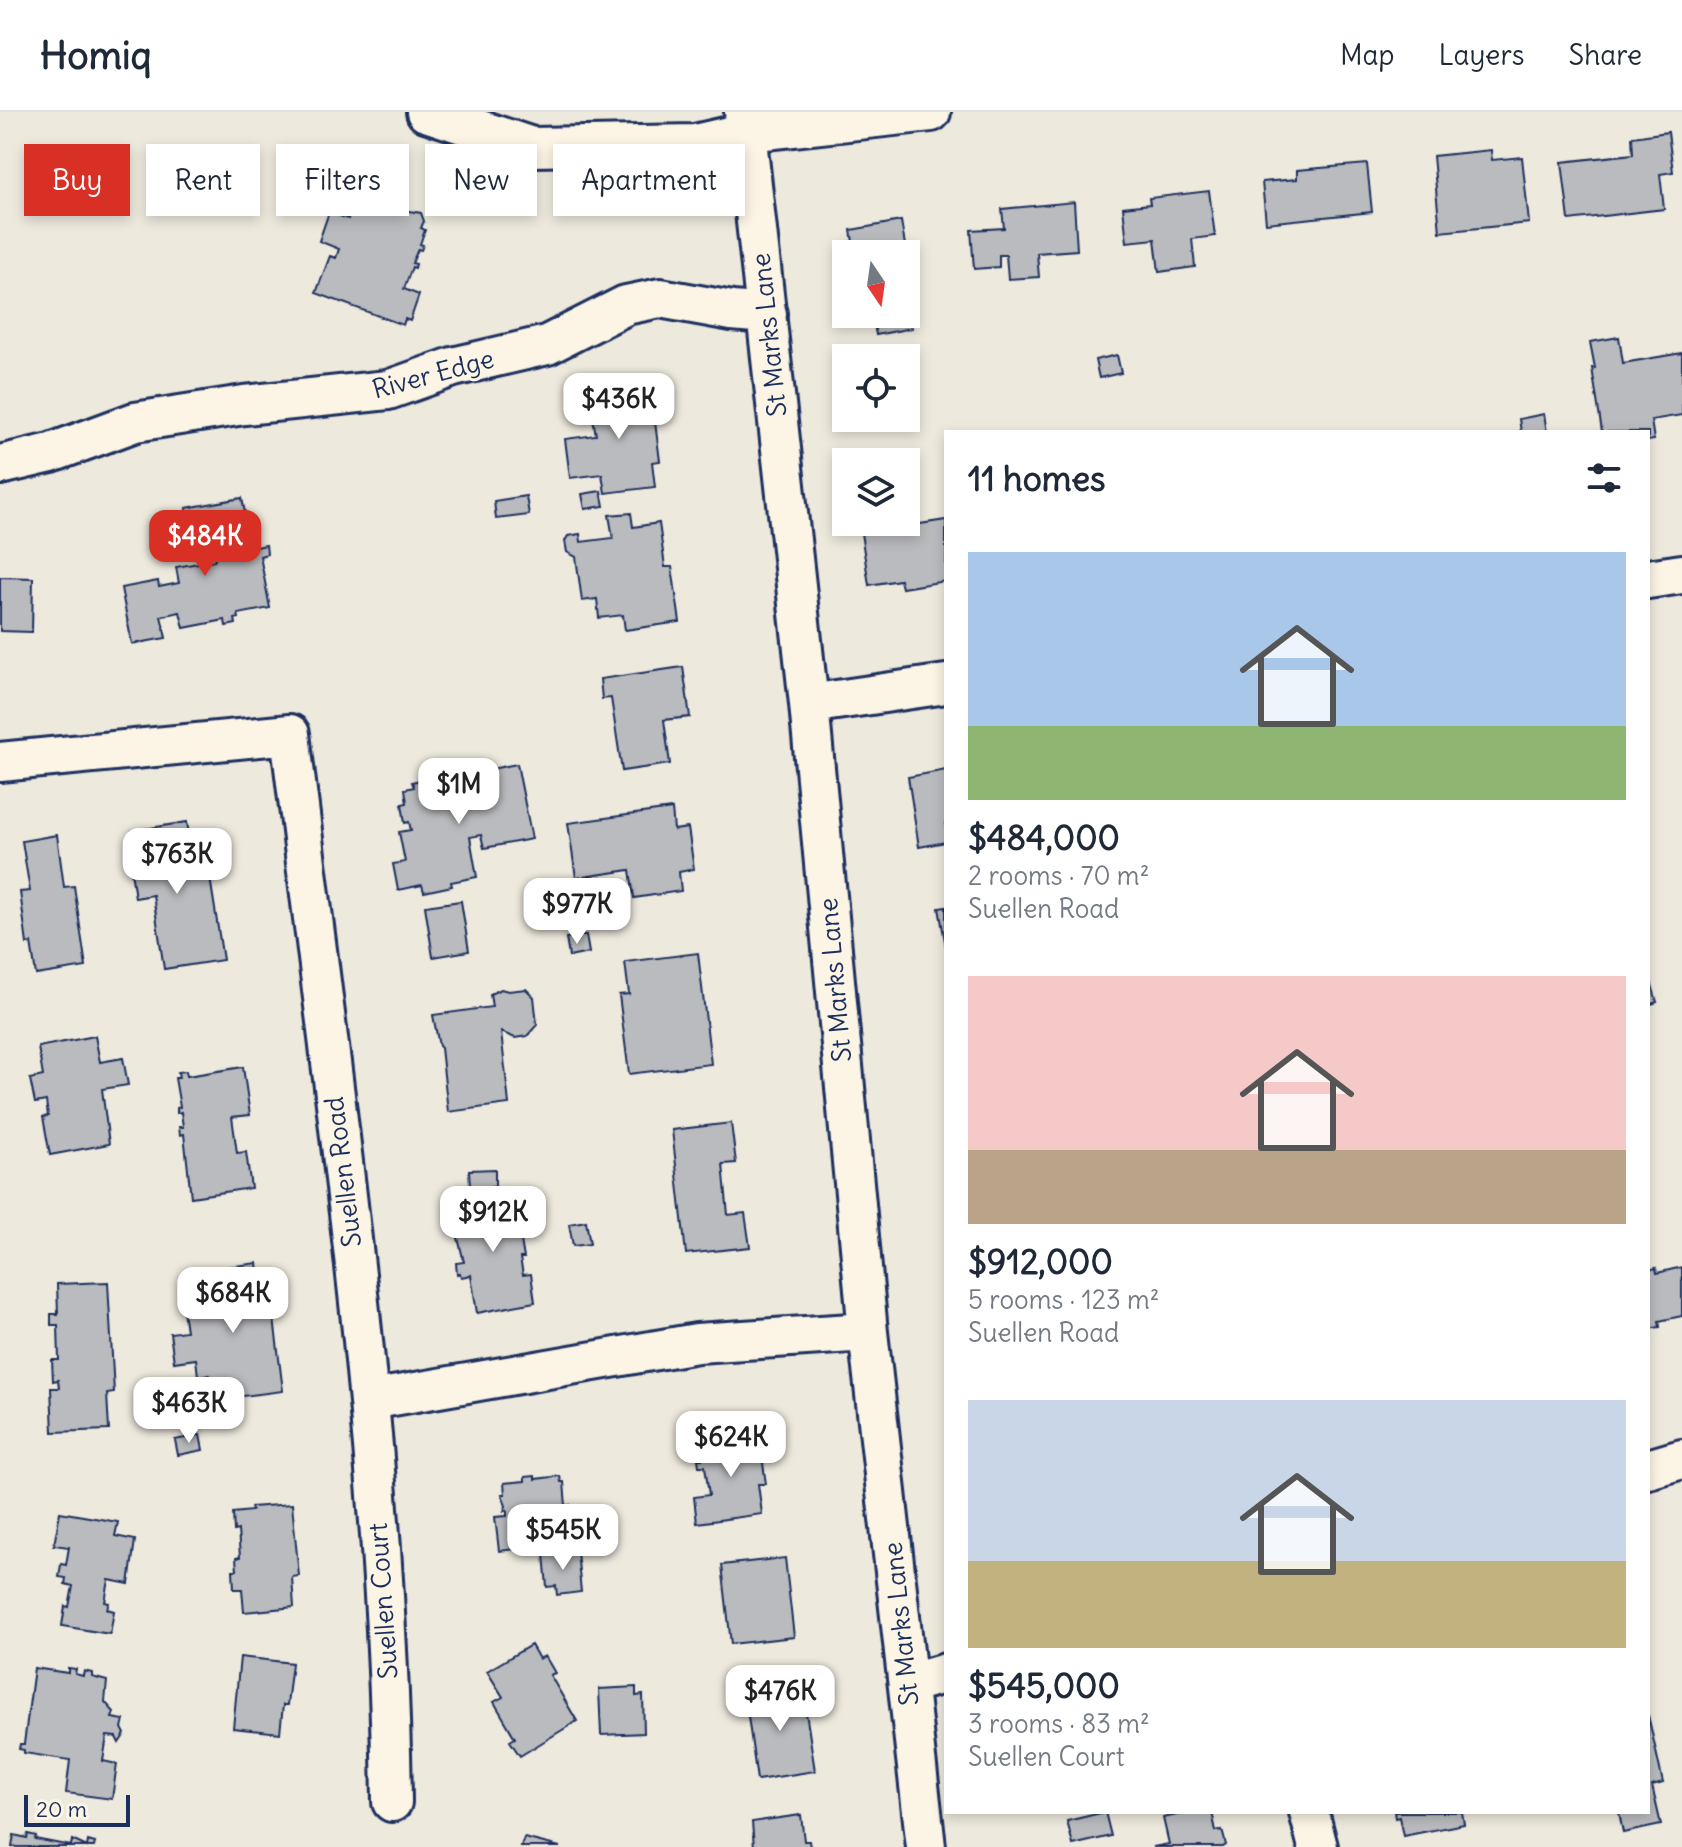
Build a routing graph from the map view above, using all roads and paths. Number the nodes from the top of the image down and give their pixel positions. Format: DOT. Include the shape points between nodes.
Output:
graph roads {
  1 [pos="426,112"];
  2 [pos="931,112"];
  3 [pos="746,122"];
  4 [pos="767,314"];
  5 [pos="0,465"];
  6 [pos="1682,574"];
  7 [pos="1650,579"];
  8 [pos="944,684"];
  9 [pos="809,704"];
  10 [pos="0,762"];
  11 [pos="868,1332"];
  12 [pos="370,1400"];
  13 [pos="944,1674"];
  14 [pos="908,1684"];
  15 [pos="392,1802"];
  16 [pos="1310,1814"];
  17 [pos="926,1847"];
  18 [pos="1318,1847"];
  1 -- 3 [label="street" via="532,147 695,144"];
  2 -- 3 [label="street"];
  3 -- 4 [label="street, St Marks Lane"];
  4 -- 5 [label="street, River Edge" via="660,298 626,305 547,345 453,367 388,390 135,422 51,453"];
  4 -- 9 [label="street, St Marks Lane"];
  6 -- 7 [label="street"];
  8 -- 9 [label="street"];
  9 -- 11 [label="street, St Marks Lane"];
  10 -- 12 [label="street, Suellen Road" via="290,734"];
  11 -- 12 [label="street" via="697,1343"];
  11 -- 14 [label="street, St Marks Lane"];
  12 -- 15 [label="street, Suellen Court"];
  13 -- 14 [label="street"];
  14 -- 17 [label="street, St Marks Lane"];
  16 -- 18 [label="street"];
}
